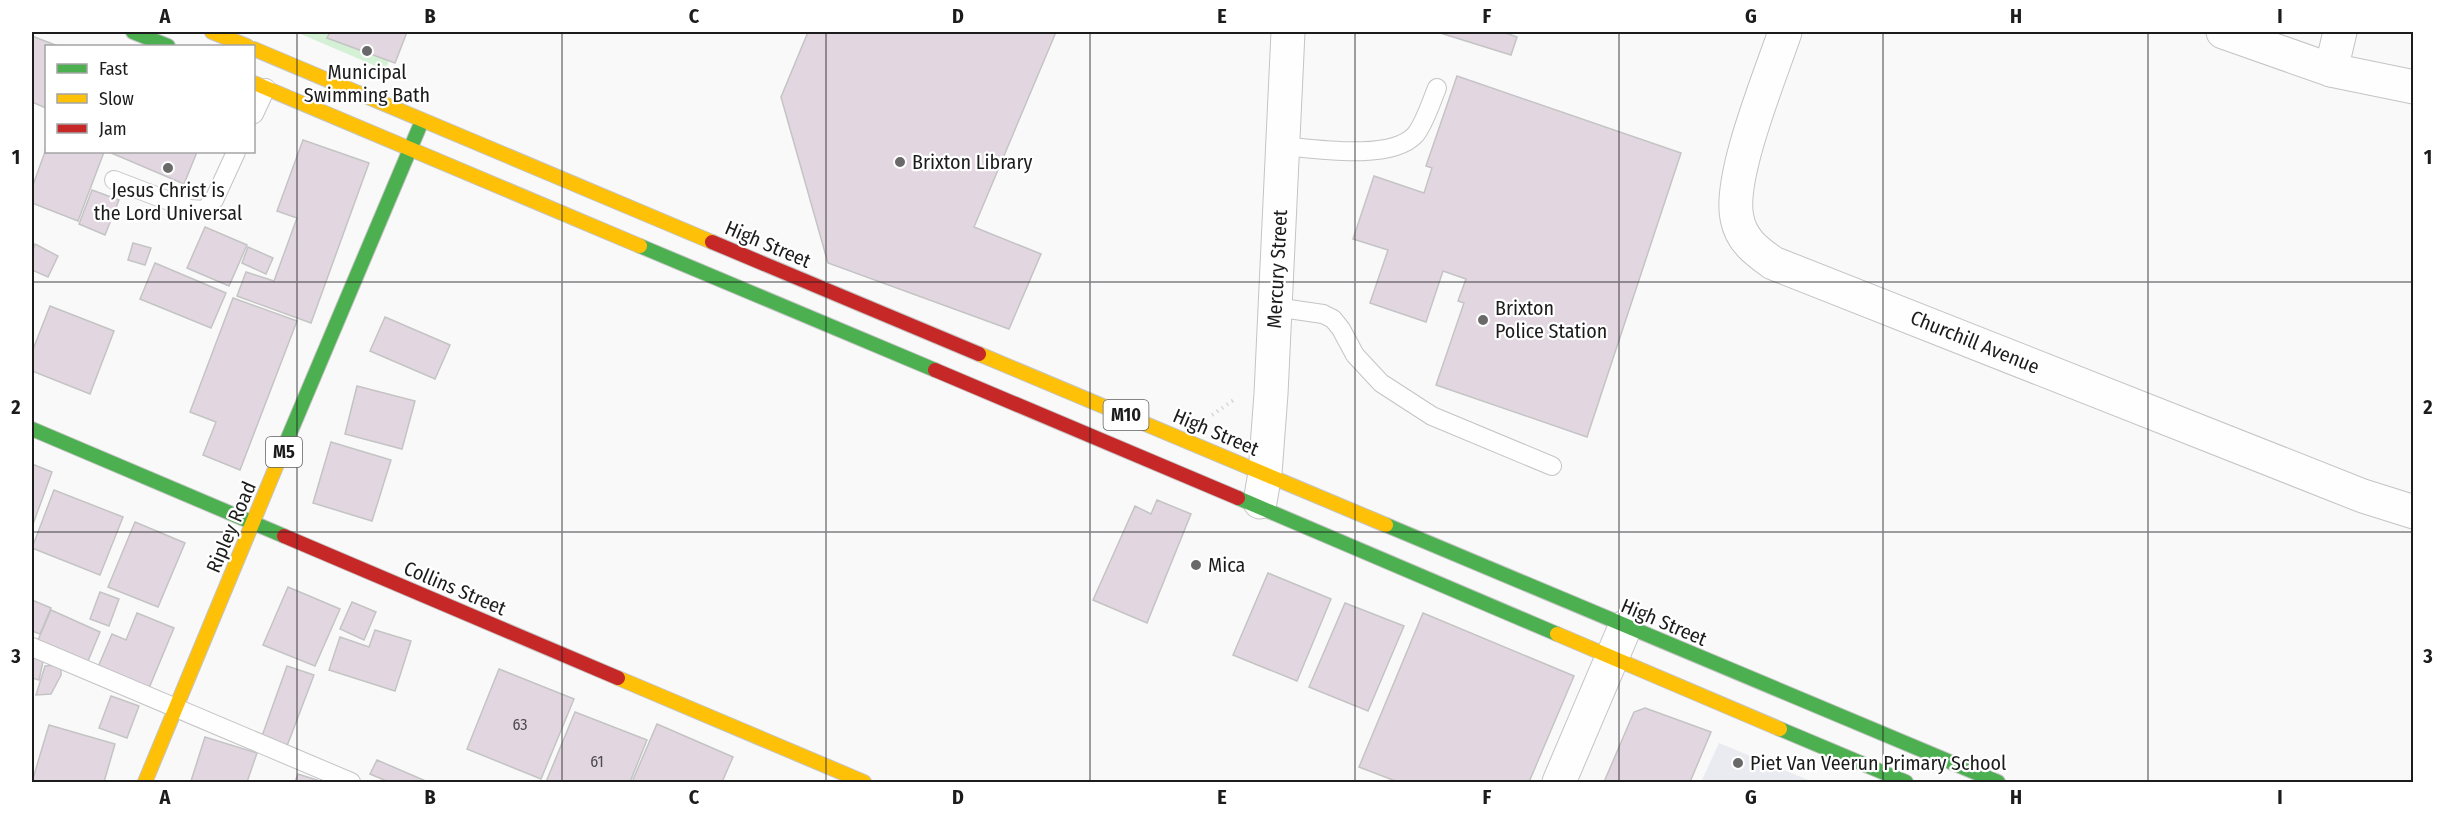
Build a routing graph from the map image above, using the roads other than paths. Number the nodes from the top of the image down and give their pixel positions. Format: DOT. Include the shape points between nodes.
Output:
graph roads {
  1 [pos="133,32"];
  2 [pos="212,32"];
  3 [pos="1288,32"];
  4 [pos="1785,32"];
  5 [pos="2223,32"];
  6 [pos="2340,32"];
  7 [pos="166,45"];
  8 [pos="244,45"];
  9 [pos="255,49"];
  10 [pos="2331,70"];
  11 [pos="260,85"];
  12 [pos="2414,87"];
  13 [pos="1437,88"];
  14 [pos="255,109"];
  15 [pos="422,121"];
  16 [pos="1283,146"];
  17 [pos="411,149"];
  18 [pos="236,153"];
  19 [pos="114,180"];
  20 [pos="1275,307"];
  21 [pos="32,429"];
  22 [pos="1551,466"];
  23 [pos="1265,473"];
  24 [pos="1259,507"];
  25 [pos="2414,512"];
  26 [pos="254,524"];
  27 [pos="1625,627"];
  28 [pos="32,647"];
  29 [pos="1612,659"];
  30 [pos="174,709"];
  31 [pos="145,783"];
  32 [pos="351,783"];
  33 [pos="864,783"];
  34 [pos="1559,783"];
  35 [pos="1906,783"];
  36 [pos="1998,783"];
  1 -- 7 [label="main road"];
  2 -- 8 [label="main road"];
  3 -- 16 [label="street, Mercury Street"];
  4 -- 25 [label="street, Churchill Avenue" via="1744,154 1737,194 1736,216 1742,235 1754,250 1784,267 2363,496"];
  5 -- 10 [label="street"];
  6 -- 10 [label="street"];
  9 -- 15 [label="main road, High Street / M10"];
  10 -- 12 [label="street"];
  11 -- 14 [label="lane"];
  11 -- 17 [label="main road, M10"];
  13 -- 16 [label="lane" via="1415,134 1395,148 1377,152"];
  15 -- 17 [label="main road, Ripley Road / M5"];
  15 -- 23 [label="main road, High Street / M10"];
  16 -- 20 [label="street, Mercury Street"];
  17 -- 24 [label="main road, M10"];
  17 -- 26 [label="main road, Ripley Road / M5"];
  18 -- 19 [label="lane" via="214,200 204,210 189,209"];
  20 -- 22 [label="lane" via="1333,319 1355,355 1381,383 1432,416"];
  20 -- 23 [label="street, Mercury Street"];
  21 -- 26 [label="main road, Collins Street"];
  23 -- 24 [label="street, Mercury Street"];
  23 -- 27 [label="main road, High Street / M10"];
  24 -- 29 [label="main road, M10"];
  26 -- 30 [label="main road, Ripley Road / M5"];
  26 -- 33 [label="main road, Collins Street"];
  27 -- 29 [label="street"];
  27 -- 36 [label="main road, High Street / M10"];
  28 -- 30 [label="lane"];
  29 -- 34 [label="street"];
  29 -- 35 [label="main road, M10"];
  30 -- 31 [label="main road, Ripley Road / M5"];
  30 -- 32 [label="lane"];
}
